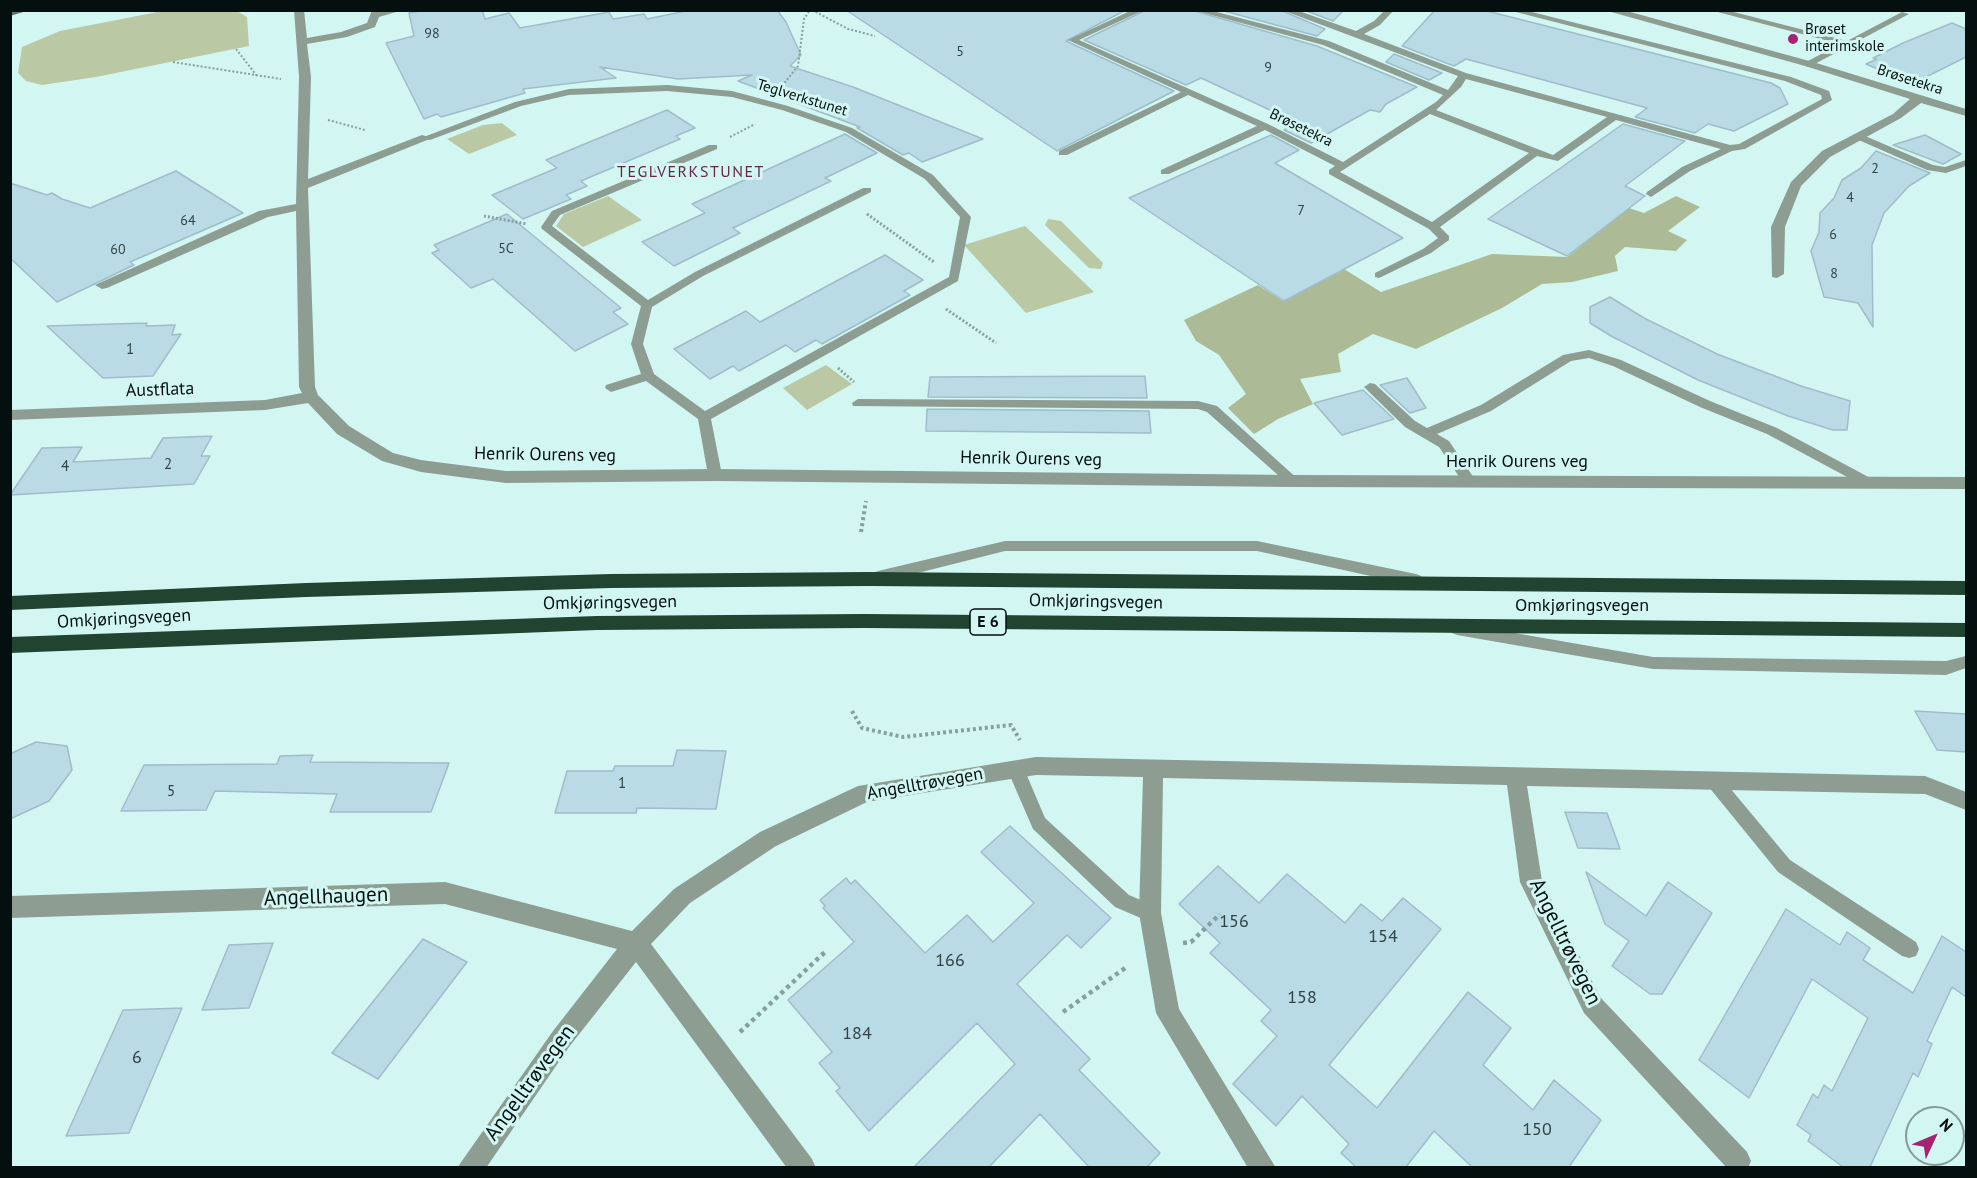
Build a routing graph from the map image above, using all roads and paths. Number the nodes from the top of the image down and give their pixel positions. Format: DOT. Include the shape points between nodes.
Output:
graph roads {
  1 [pos="26,10"];
  2 [pos="299,10"];
  3 [pos="398,10"];
  4 [pos="811,10"];
  5 [pos="1140,10"];
  6 [pos="1197,10"];
  7 [pos="1286,10"];
  8 [pos="1390,10"];
  9 [pos="1512,10"];
  10 [pos="1609,10"];
  11 [pos="1714,10"];
  12 [pos="10,13"];
  13 [pos="376,13"];
  14 [pos="1905,14"];
  15 [pos="1359,35"];
  16 [pos="875,36"];
  17 [pos="302,42"];
  18 [pos="1326,43"];
  19 [pos="1845,44"];
  20 [pos="236,49"];
  21 [pos="173,62"];
  22 [pos="1809,64"];
  23 [pos="1462,75"];
  24 [pos="257,77"];
  25 [pos="305,77"];
  26 [pos="1188,92"];
  27 [pos="1449,94"];
  28 [pos="1919,98"];
  29 [pos="762,102"];
  30 [pos="785,108"];
  31 [pos="1430,111"];
  32 [pos="1966,113"];
  33 [pos="304,114"];
  34 [pos="1615,116"];
  35 [pos="1265,126"];
  36 [pos="365,129"];
  37 [pos="1858,136"];
  38 [pos="426,138"];
  39 [pos="713,147"];
  40 [pos="1730,148"];
  41 [pos="1536,152"];
  42 [pos="1063,153"];
  43 [pos="1966,163"];
  44 [pos="1343,166"];
  45 [pos="1165,172"];
  46 [pos="302,186"];
  47 [pos="867,190"];
  48 [pos="1652,194"];
  49 [pos="848,200"];
  50 [pos="303,206"];
  51 [pos="484,216"];
  52 [pos="546,226"];
  53 [pos="1433,227"];
  54 [pos="1777,274"];
  55 [pos="1379,275"];
  56 [pos="102,285"];
  57 [pos="944,285"];
  58 [pos="926,295"];
  59 [pos="647,305"];
  60 [pos="996,343"];
  61 [pos="821,354"];
  62 [pos="648,376"];
  63 [pos="1370,387"];
  64 [pos="611,388"];
  65 [pos="311,397"];
  66 [pos="858,403"];
  67 [pos="10,415"];
  68 [pos="704,417"];
  69 [pos="1426,433"];
  70 [pos="715,475"];
  71 [pos="870,477"];
  72 [pos="1293,481"];
  73 [pos="1469,481"];
  74 [pos="1869,483"];
  75 [pos="1966,483"];
  76 [pos="861,532"];
  77 [pos="869,579"];
  78 [pos="1428,583"];
  79 [pos="1966,588"];
  80 [pos="10,603"];
  81 [pos="1436,626"];
  82 [pos="1966,630"];
  83 [pos="10,645"];
  84 [pos="1966,662"];
  85 [pos="852,711"];
  86 [pos="1026,768"];
  87 [pos="1153,771"];
  88 [pos="1516,778"];
  89 [pos="1714,781"];
  90 [pos="1966,801"];
  91 [pos="10,907"];
  92 [pos="1149,913"];
  93 [pos="636,943"];
  94 [pos="1909,949"];
  95 [pos="825,952"];
  96 [pos="718,1053"];
  97 [pos="1738,1161"];
  98 [pos="801,1166"];
  99 [pos="470,1167"];
  100 [pos="1263,1167"];
  1 -- 12 [label="street"];
  2 -- 17 [label="street"];
  3 -- 13 [label="street"];
  4 -- 16 [label="path" via="848,29"];
  4 -- 29 [label="path" via="804,19 795,72"];
  5 -- 26 [label="lane, Brøsetekra" via="1072,40"];
  6 -- 18 [label="lane"];
  7 -- 15 [label="lane"];
  8 -- 15 [label="lane"];
  9 -- 40 [label="lane" via="1788,79 1826,93 1827,100 1741,147"];
  10 -- 22 [label="street, Brøsetekra"];
  11 -- 19 [label="lane"];
  13 -- 17 [label="street" via="371,25"];
  14 -- 19 [label="lane"];
  15 -- 18 [label="lane"];
  15 -- 23 [label="lane"];
  17 -- 25 [label="street"];
  18 -- 27 [label="lane"];
  19 -- 22 [label="lane"];
  20 -- 24 [label="path"];
  21 -- 24 [label="path"];
  22 -- 28 [label="street, Brøsetekra"];
  23 -- 27 [label="lane, Brøsetekra"];
  23 -- 34 [label="lane"];
  24 -- 25 [label="path"];
  25 -- 33 [label="street"];
  26 -- 35 [label="lane, Brøsetekra"];
  26 -- 42 [label="lane"];
  27 -- 31 [label="lane, Brøsetekra"];
  28 -- 32 [label="street, Brøsetekra"];
  28 -- 37 [label="street" via="1897,116"];
  29 -- 30 [label="lane, Teglverkstunet"];
  29 -- 38 [label="lane, Teglverkstunet" via="732,94 667,88 569,92 518,104"];
  30 -- 39 [label="path"];
  30 -- 57 [label="lane, Teglverkstunet" via="849,130 929,177 966,217 954,279"];
  31 -- 41 [label="lane"];
  31 -- 44 [label="lane, Brøsetekra"];
  33 -- 36 [label="path"];
  33 -- 46 [label="street"];
  34 -- 40 [label="lane"];
  34 -- 41 [label="lane" via="1554,159"];
  35 -- 44 [label="lane, Brøsetekra"];
  35 -- 45 [label="lane"];
  37 -- 43 [label="lane" via="1931,168 1946,170"];
  37 -- 54 [label="street" via="1826,154 1795,185 1778,227"];
  38 -- 46 [label="street, Teglverkstunet"];
  39 -- 52 [label="lane" via="556,213"];
  40 -- 48 [label="lane" via="1686,169"];
  41 -- 53 [label="lane"];
  44 -- 53 [label="lane" via="1333,172"];
  46 -- 50 [label="street"];
  47 -- 49 [label="lane"];
  49 -- 57 [label="path" via="941,266"];
  49 -- 59 [label="lane" via="699,274"];
  50 -- 56 [label="street" via="264,214"];
  50 -- 65 [label="street" via="306,368"];
  51 -- 52 [label="path"];
  52 -- 59 [label="lane"];
  53 -- 55 [label="lane" via="1445,238"];
  57 -- 58 [label="lane"];
  58 -- 60 [label="path"];
  58 -- 61 [label="lane"];
  59 -- 62 [label="lane" via="637,344"];
  61 -- 66 [label="path" via="854,381"];
  61 -- 68 [label="lane"];
  62 -- 64 [label="lane"];
  62 -- 68 [label="lane"];
  63 -- 69 [label="lane" via="1410,424"];
  65 -- 67 [label="street, Austflata" via="265,405"];
  65 -- 70 [label="street, Henrik Ourens veg" via="343,430 366,446 421,466 506,477"];
  66 -- 72 [label="lane" via="1198,405 1212,409"];
  68 -- 70 [label="lane"];
  69 -- 73 [label="lane" via="1444,444"];
  69 -- 74 [label="lane" via="1486,408 1567,358 1589,354 1772,431"];
  70 -- 71 [label="street, Henrik Ourens veg"];
  71 -- 72 [label="street, Henrik Ourens veg"];
  71 -- 76 [label="path"];
  72 -- 73 [label="street, Henrik Ourens veg"];
  73 -- 74 [label="street, Henrik Ourens veg"];
  74 -- 75 [label="street, Henrik Ourens veg"];
  77 -- 78 [label="highway, Omkjøringsvegen"];
  77 -- 78 [label="lane" via="1005,546 1257,546"];
  77 -- 80 [label="highway, Omkjøringsvegen" via="575,582"];
  78 -- 79 [label="highway, Omkjøringsvegen"];
  81 -- 82 [label="highway, Omkjøringsvegen / E 6"];
  81 -- 83 [label="highway, Omkjøringsvegen / E 6" via="597,623"];
  81 -- 84 [label="lane" via="1653,663 1946,668"];
  85 -- 86 [label="path" via="862,729 903,738 1011,725"];
  86 -- 87 [label="street, Angelltrøvegen"];
  86 -- 92 [label="lane" via="1039,824 1122,901"];
  86 -- 93 [label="street, Angelltrøvegen" via="865,793 768,839 682,896"];
  87 -- 88 [label="street, Angelltrøvegen"];
  87 -- 92 [label="street"];
  88 -- 89 [label="street, Angelltrøvegen"];
  88 -- 97 [label="street, Angelltrøvegen" via="1531,882 1592,1005"];
  89 -- 90 [label="street, Angelltrøvegen" via="1924,785"];
  89 -- 94 [label="lane" via="1784,866"];
  91 -- 93 [label="street, Angellhaugen" via="445,893"];
  92 -- 100 [label="street" via="1168,1013"];
  93 -- 96 [label="street"];
  93 -- 99 [label="street, Angelltrøvegen" via="561,1039"];
  95 -- 96 [label="path"];
  96 -- 98 [label="street"];
}
